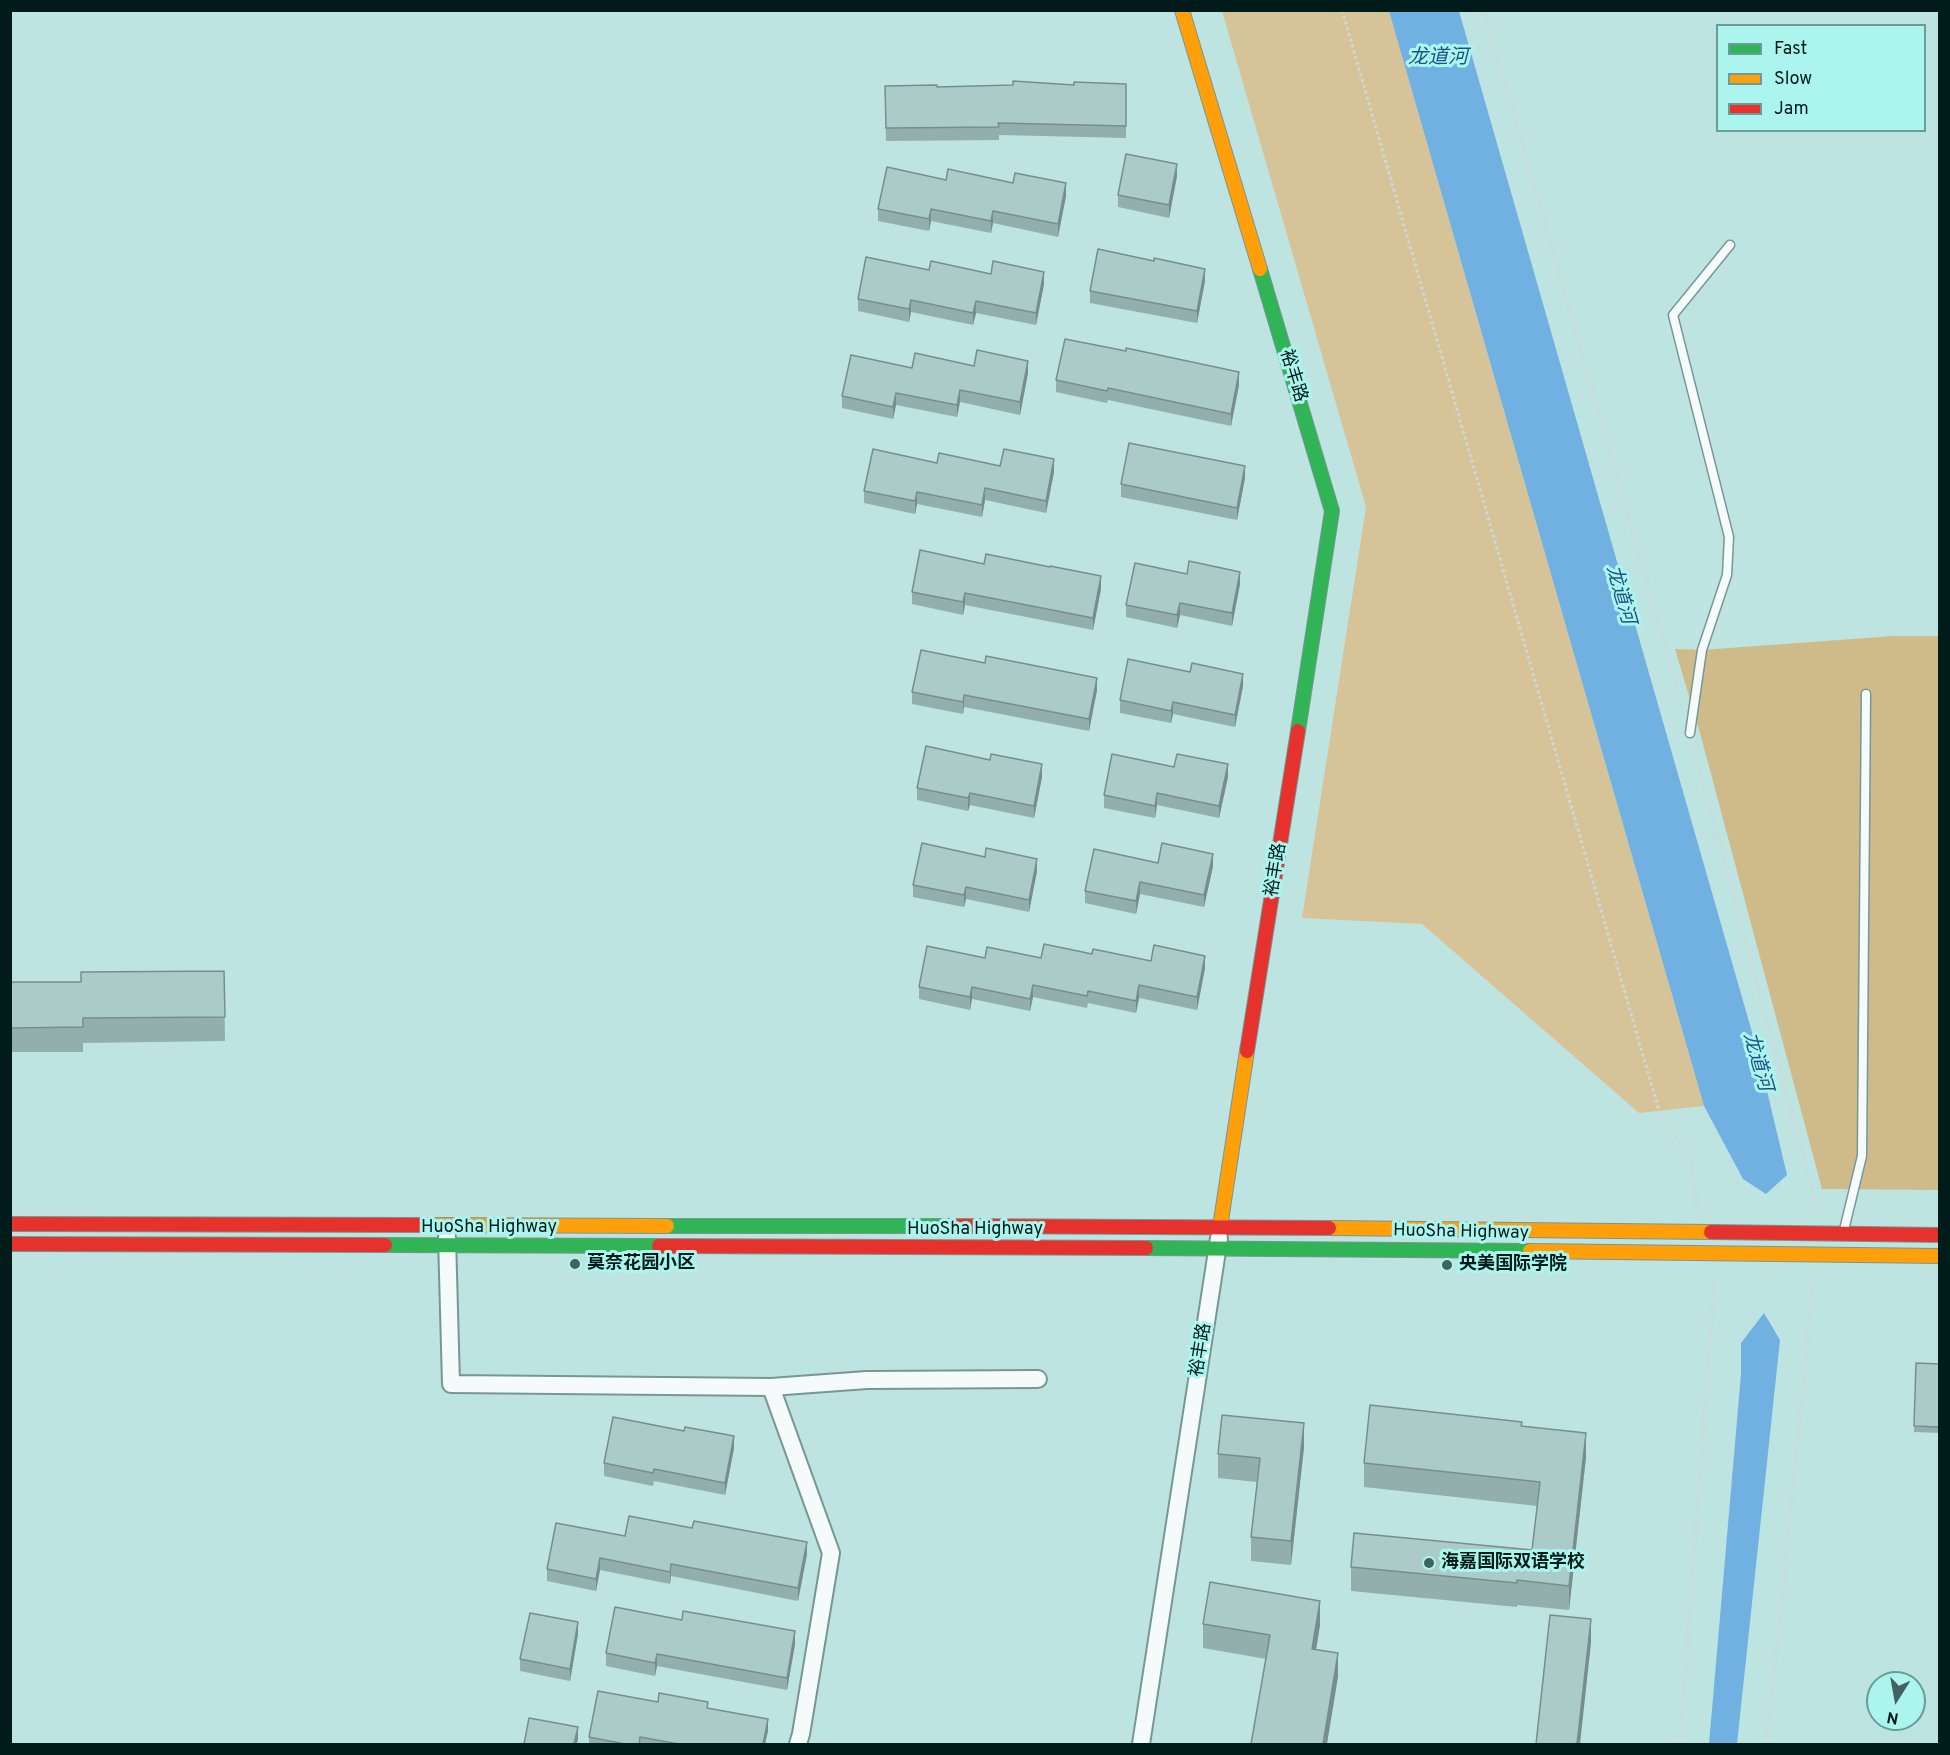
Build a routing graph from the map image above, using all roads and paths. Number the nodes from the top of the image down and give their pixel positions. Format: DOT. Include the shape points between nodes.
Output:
graph roads {
  1 [pos="1166,10"];
  2 [pos="1342,10"];
  3 [pos="1484,10"];
  4 [pos="1182,11"];
  5 [pos="1730,245"];
  6 [pos="1866,694"];
  7 [pos="1681,702"];
  8 [pos="1690,733"];
  9 [pos="10,1224"];
  10 [pos="446,1224"];
  11 [pos="1220,1227"];
  12 [pos="1699,1231"];
  13 [pos="1815,1233"];
  14 [pos="1843,1233"];
  15 [pos="1940,1235"];
  16 [pos="10,1244"];
  17 [pos="448,1246"];
  18 [pos="1218,1248"];
  19 [pos="1716,1254"];
  20 [pos="1816,1255"];
  21 [pos="1940,1256"];
  22 [pos="1038,1379"];
  23 [pos="771,1387"];
  24 [pos="798,1744"];
  25 [pos="1141,1744"];
  26 [pos="1680,1744"];
  27 [pos="1767,1744"];
  1 -- 4 [label="main road"];
  2 -- 12 [label="path" via="1659,1111 1692,1162"];
  3 -- 7 [label="path"];
  4 -- 11 [label="main road, 裕丰路" via="1332,511"];
  5 -- 8 [label="lane" via="1673,315 1729,537 1727,575 1702,650"];
  6 -- 14 [label="lane" via="1862,1156"];
  8 -- 13 [label="path" via="1812,1192"];
  9 -- 10 [label="main road, HuoSha Highway"];
  10 -- 11 [label="main road, HuoSha Highway"];
  10 -- 17 [label="street"];
  11 -- 12 [label="main road, HuoSha Highway"];
  11 -- 18 [label="street, 裕丰路"];
  12 -- 13 [label="main road, HuoSha Highway"];
  13 -- 14 [label="main road, HuoSha Highway"];
  14 -- 15 [label="main road, HuoSha Highway"];
  16 -- 17 [label="main road, HuoSha Highway"];
  17 -- 18 [label="main road, HuoSha Highway"];
  17 -- 23 [label="street" via="451,1384"];
  18 -- 19 [label="main road, HuoSha Highway"];
  18 -- 25 [label="street, 裕丰路"];
  19 -- 20 [label="main road, HuoSha Highway"];
  19 -- 26 [label="path"];
  20 -- 21 [label="main road, HuoSha Highway"];
  20 -- 27 [label="path"];
  22 -- 23 [label="street" via="867,1380"];
  23 -- 24 [label="street" via="831,1553"];
}
